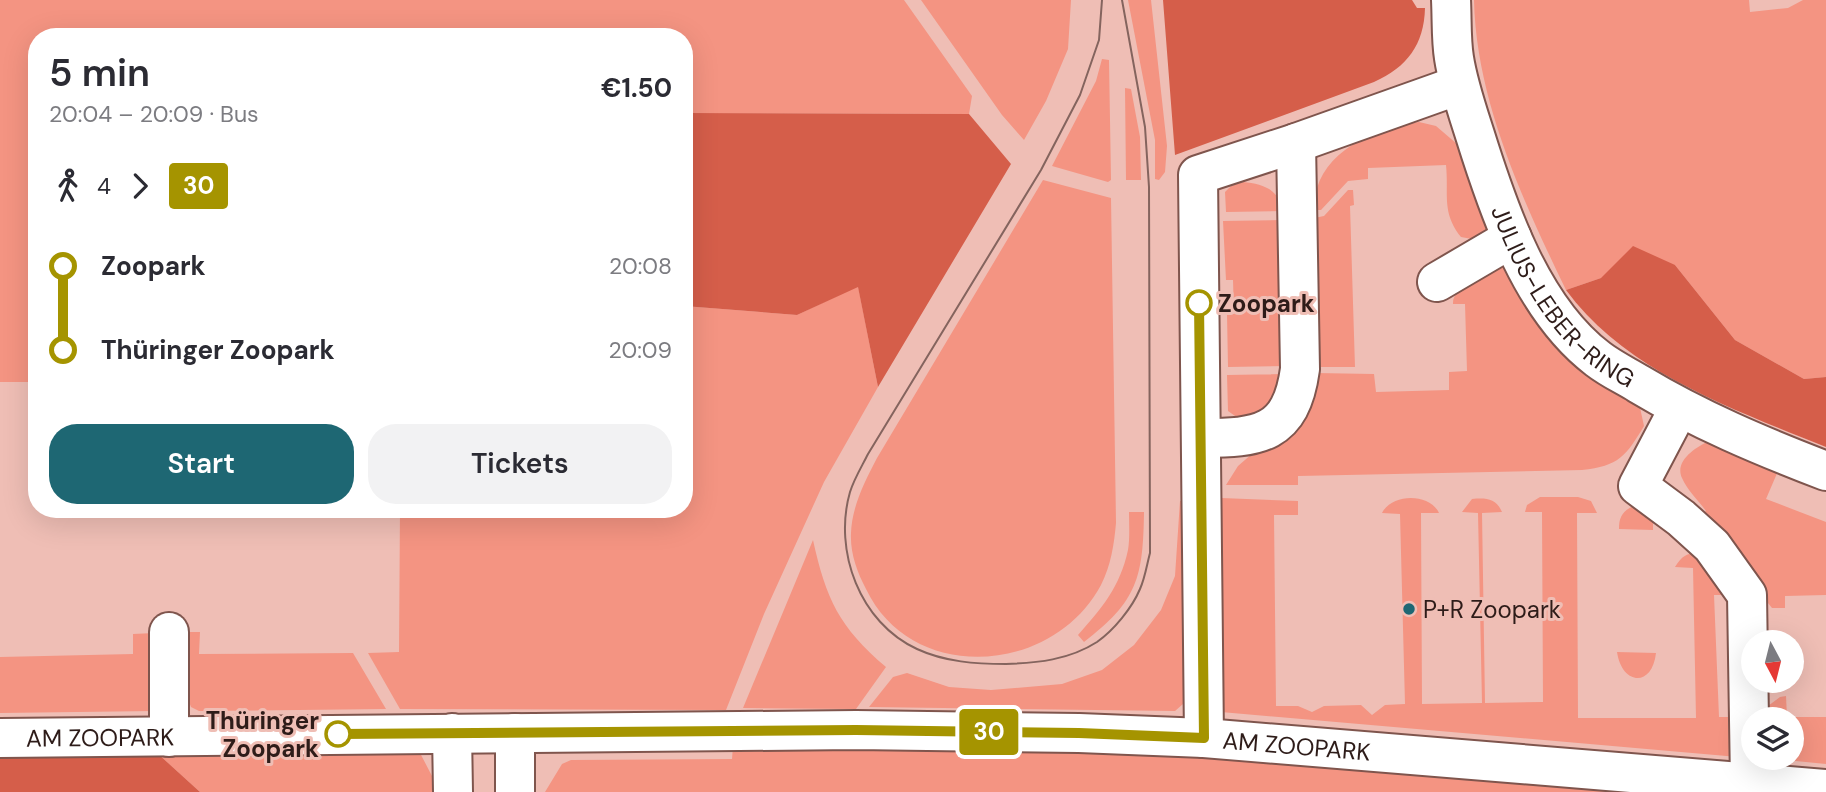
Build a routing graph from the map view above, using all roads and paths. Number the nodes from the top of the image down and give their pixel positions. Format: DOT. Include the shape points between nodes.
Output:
graph roads {
  1 [pos="1451,0"];
  2 [pos="1459,85"];
  3 [pos="1296,143"];
  4 [pos="1512,239"];
  5 [pos="1437,282"];
  6 [pos="1679,408"];
  7 [pos="1201,438"];
  8 [pos="1826,471"];
  9 [pos="169,632"];
  10 [pos="169,737"];
  11 [pos="0,738"];
  12 [pos="1204,738"];
  13 [pos="453,744"];
  14 [pos="515,744"];
  15 [pos="568,753"];
  16 [pos="1750,782"];
  17 [pos="1826,789"];
  18 [pos="453,792"];
  19 [pos="515,792"];
  1 -- 2 [label="street, JULIUS-LEBER-RING"];
  2 -- 3 [label="street"];
  2 -- 4 [label="street, JULIUS-LEBER-RING"];
  3 -- 7 [label="street" via="1297,392 1276,425 1258,434"];
  3 -- 7 [label="street" via="1198,175"];
  4 -- 5 [label="street"];
  4 -- 6 [label="street, JULIUS-LEBER-RING" via="1543,298 1567,329 1598,359"];
  6 -- 8 [label="street, JULIUS-LEBER-RING" via="1747,441"];
  6 -- 16 [label="street" via="1638,486 1712,546 1747,595"];
  7 -- 12 [label="street"];
  9 -- 10 [label="street"];
  10 -- 11 [label="street, AM ZOOPARK"];
  10 -- 13 [label="street, AM ZOOPARK"];
  12 -- 14 [label="street, AM ZOOPARK" via="856,730"];
  12 -- 16 [label="street, AM ZOOPARK"];
  13 -- 14 [label="street, AM ZOOPARK"];
  13 -- 18 [label="street"];
  14 -- 15 [label="street, AM ZOOPARK"];
  14 -- 19 [label="street"];
  16 -- 17 [label="street, AM ZOOPARK"];
}
